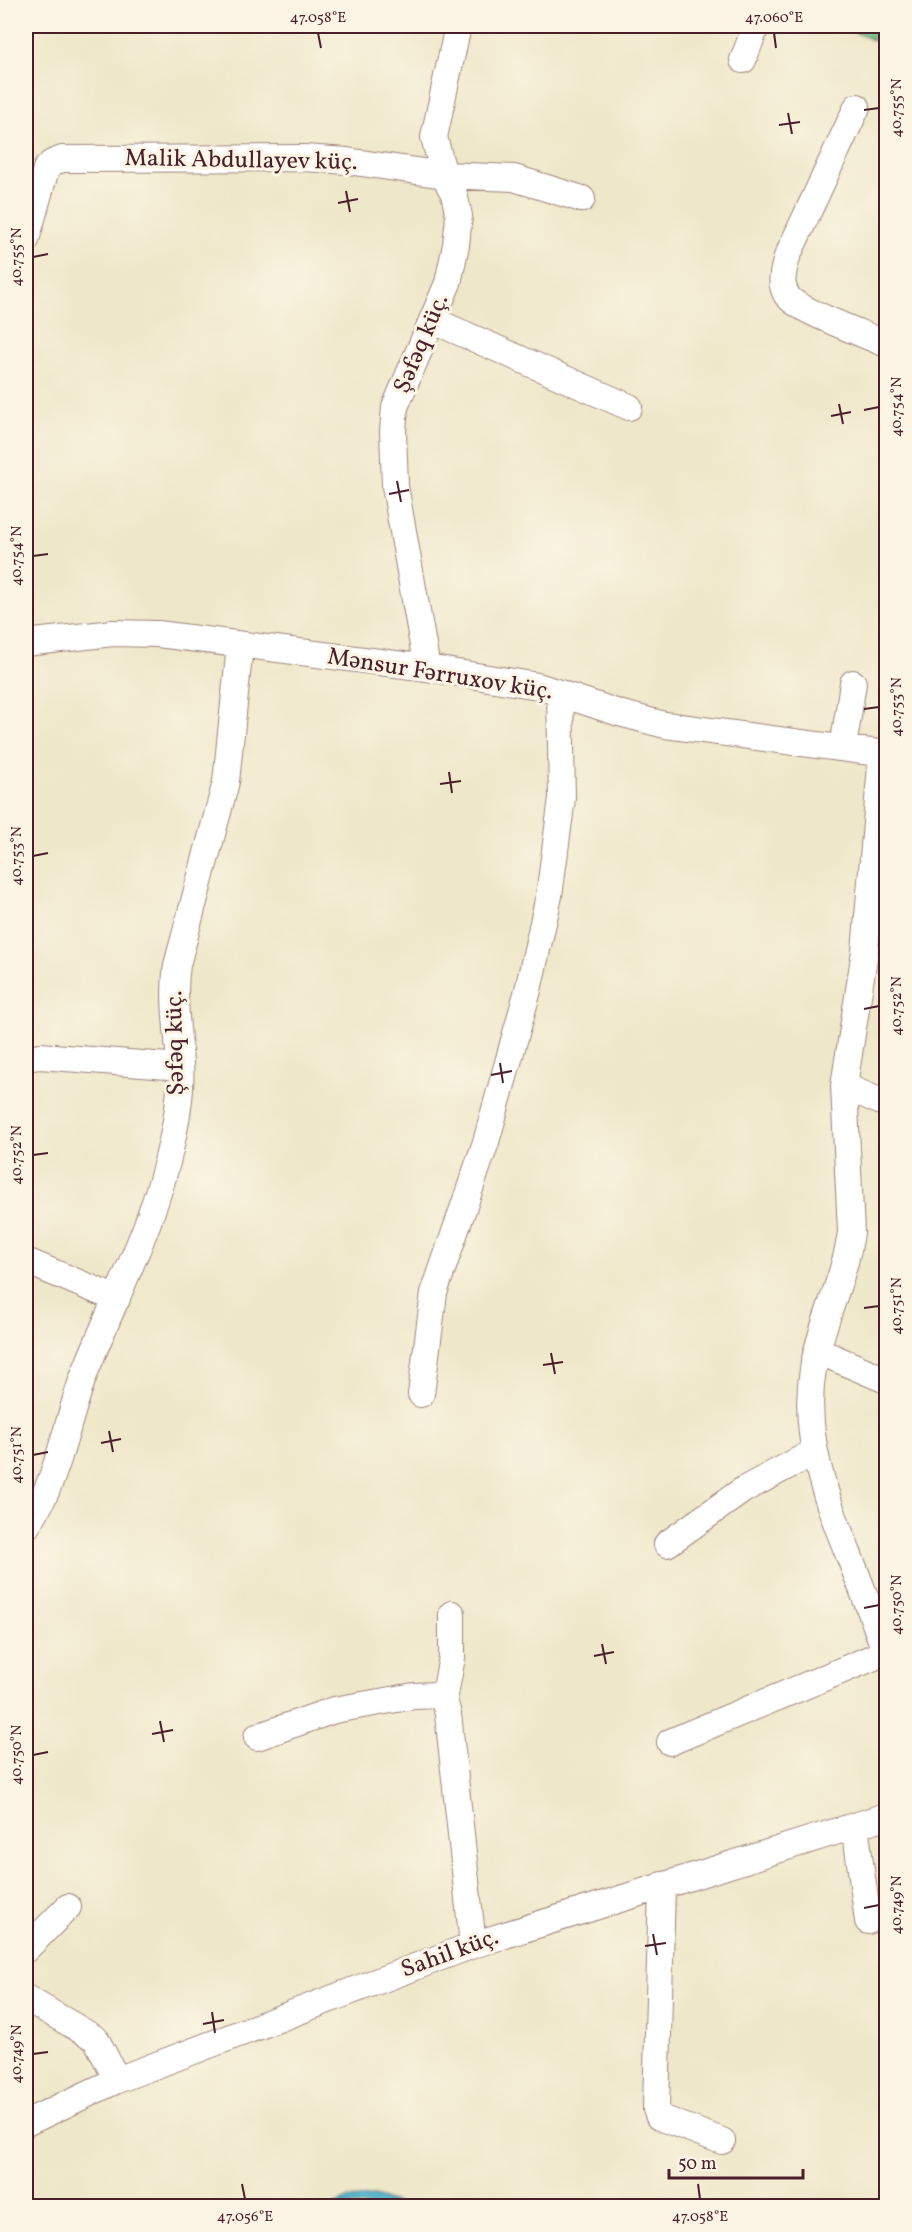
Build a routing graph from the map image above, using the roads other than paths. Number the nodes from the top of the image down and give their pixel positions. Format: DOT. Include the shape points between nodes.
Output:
graph roads {
  1 [pos="458,26"];
  2 [pos="756,26"];
  3 [pos="743,60"];
  4 [pos="857,107"];
  5 [pos="444,175"];
  6 [pos="582,199"];
  7 [pos="26,240"];
  8 [pos="432,320"];
  9 [pos="886,344"];
  10 [pos="629,407"];
  11 [pos="26,643"];
  12 [pos="240,645"];
  13 [pos="427,668"];
  14 [pos="853,683"];
  15 [pos="560,693"];
  16 [pos="843,748"];
  17 [pos="884,754"];
  18 [pos="26,1059"];
  19 [pos="180,1068"];
  20 [pos="844,1086"];
  21 [pos="886,1104"];
  22 [pos="26,1261"];
  23 [pos="117,1299"];
  24 [pos="818,1351"];
  25 [pos="886,1380"];
  26 [pos="421,1394"];
  27 [pos="814,1452"];
  28 [pos="26,1527"];
  29 [pos="666,1544"];
  30 [pos="452,1614"];
  31 [pos="886,1653"];
  32 [pos="444,1700"];
  33 [pos="257,1737"];
  34 [pos="670,1742"];
  35 [pos="886,1816"];
  36 [pos="855,1826"];
  37 [pos="662,1885"];
  38 [pos="68,1906"];
  39 [pos="868,1921"];
  40 [pos="473,1944"];
  41 [pos="26,1948"];
  42 [pos="26,1998"];
  43 [pos="117,2080"];
  44 [pos="26,2123"];
  45 [pos="722,2141"];
  1 -- 5 [label="street, Şəfəq küç." via="434,137"];
  2 -- 3 [label="street"];
  4 -- 9 [label="street" via="788,257 781,282 786,296 799,306"];
  5 -- 6 [label="street, Malik Abdullayev küç." via="514,178"];
  5 -- 7 [label="street, Malik Abdullayev küç." via="304,158 62,159 46,170"];
  5 -- 8 [label="street, Şəfəq küç." via="454,194 458,226 448,283"];
  8 -- 10 [label="street"];
  8 -- 13 [label="street, Şəfəq küç." via="395,406 393,431 395,486"];
  11 -- 12 [label="street, Mənsur Fərruxov küç." via="113,633 158,634"];
  12 -- 13 [label="street, Mənsur Fərruxov küç."];
  12 -- 19 [label="street, Şəfəq küç." via="226,782 173,988"];
  13 -- 15 [label="street, Mənsur Fərruxov küç."];
  14 -- 16 [label="street"];
  15 -- 16 [label="street, Mənsur Fərruxov küç." via="665,725"];
  15 -- 26 [label="street" via="562,798 549,896 486,1142 434,1293"];
  16 -- 17 [label="street, Mənsur Fərruxov küç."];
  17 -- 20 [label="street" via="865,951"];
  18 -- 19 [label="street" via="40,1056"];
  19 -- 23 [label="street, Şəfəq küç." via="172,1141"];
  20 -- 21 [label="street"];
  20 -- 24 [label="street" via="851,1232"];
  22 -- 23 [label="street"];
  23 -- 28 [label="street, Şəfəq küç." via="84,1375 48,1490"];
  24 -- 25 [label="street"];
  24 -- 27 [label="street" via="811,1388"];
  27 -- 29 [label="street" via="743,1490"];
  27 -- 31 [label="street" via="825,1497"];
  30 -- 32 [label="street" via="452,1657"];
  31 -- 34 [label="street"];
  32 -- 33 [label="street" via="437,1695 414,1696 334,1710"];
  32 -- 40 [label="street"];
  35 -- 36 [label="street, Sahil küç."];
  36 -- 37 [label="street, Sahil küç."];
  36 -- 39 [label="street"];
  37 -- 40 [label="street, Sahil küç."];
  37 -- 45 [label="street" via="656,2109 659,2117 671,2123"];
  38 -- 41 [label="street"];
  40 -- 43 [label="street, Sahil küç."];
  42 -- 43 [label="street" via="96,2039"];
  43 -- 44 [label="street, Sahil küç."];
}
